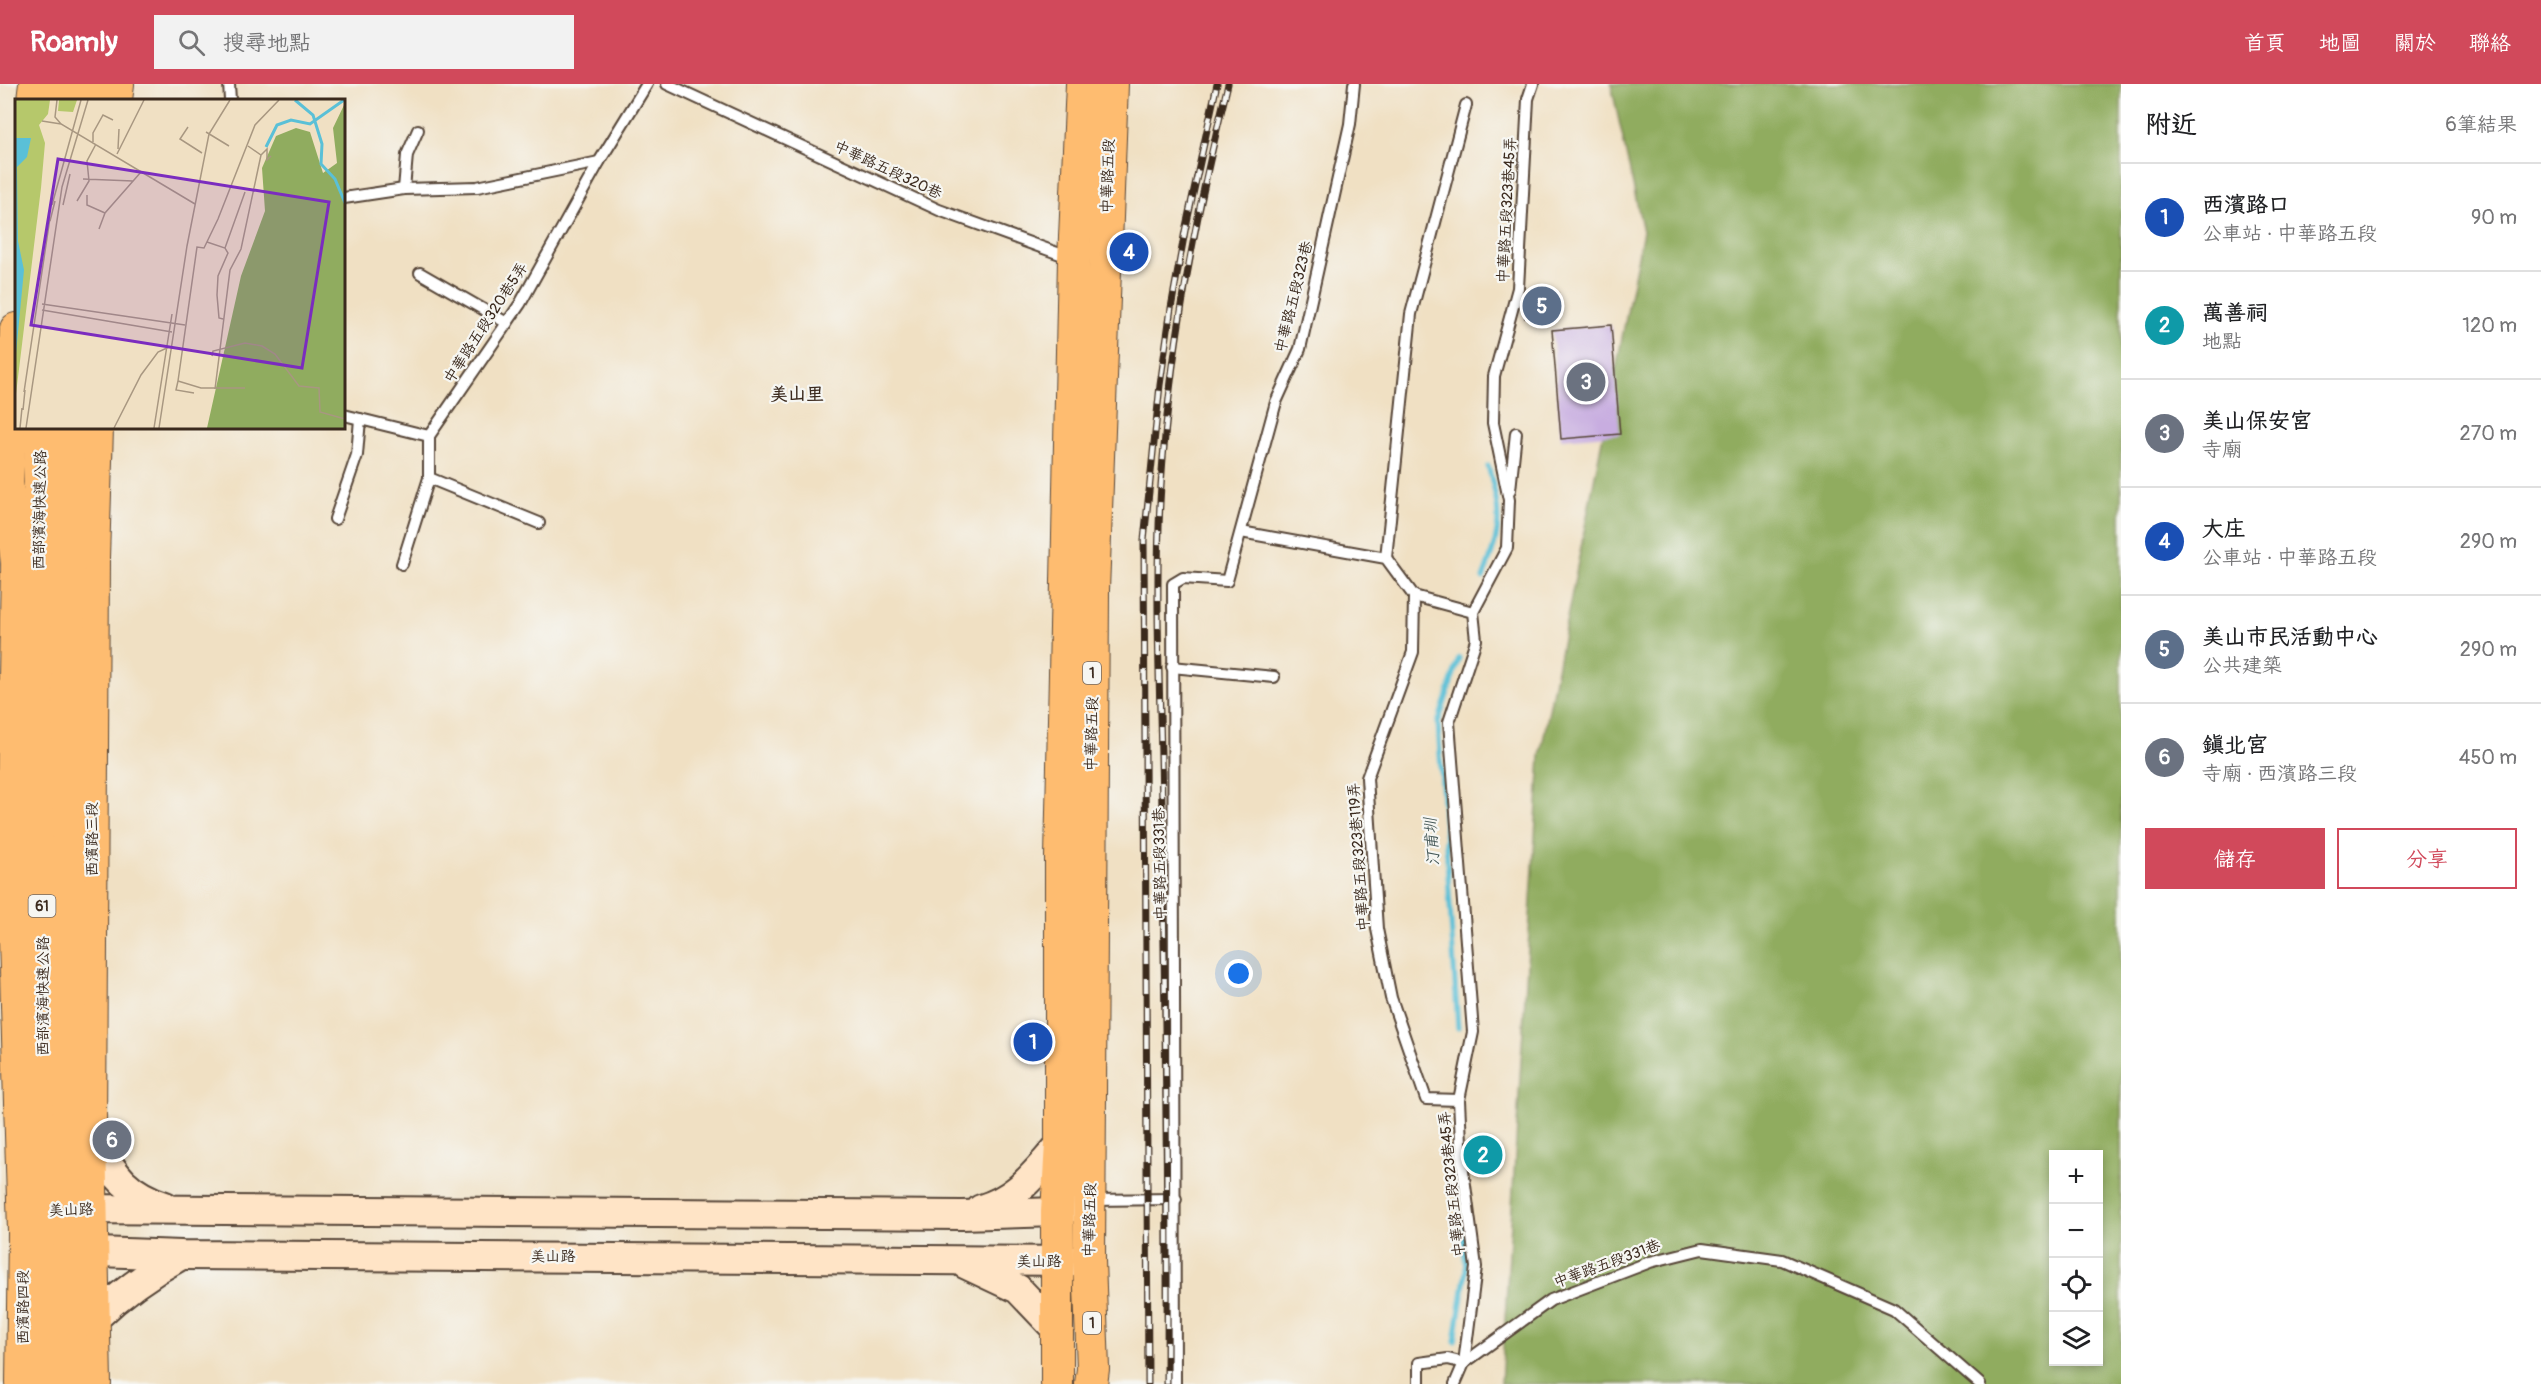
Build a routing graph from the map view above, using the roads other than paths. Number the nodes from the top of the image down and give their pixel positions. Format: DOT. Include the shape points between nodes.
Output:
graph roads {
  1 [pos="35,84"];
  2 [pos="59,84"];
  3 [pos="87,84"];
  4 [pos="118,84"];
  5 [pos="229,84"];
  6 [pos="647,84"];
  7 [pos="667,84"];
  8 [pos="1082,84"];
  9 [pos="1112,84"];
  10 [pos="1354,84"];
  11 [pos="1533,84"];
  12 [pos="33,99"];
  13 [pos="57,99"];
  14 [pos="85,99"];
  15 [pos="116,99"];
  16 [pos="230,99"];
  17 [pos="1466,105"];
  18 [pos="418,130"];
  19 [pos="599,162"];
  20 [pos="404,189"];
  21 [pos="345,198"];
  22 [pos="1089,259"];
  23 [pos="420,273"];
  24 [pos="507,323"];
  25 [pos="15,346"];
  26 [pos="345,415"];
  27 [pos="360,419"];
  28 [pos="30,429"];
  29 [pos="41,429"];
  30 [pos="68,429"];
  31 [pos="86,429"];
  32 [pos="97,429"];
  33 [pos="1516,433"];
  34 [pos="429,435"];
  35 [pos="429,478"];
  36 [pos="1509,500"];
  37 [pos="335,519"];
  38 [pos="539,523"];
  39 [pos="1242,532"];
  40 [pos="93,558"];
  41 [pos="1386,558"];
  42 [pos="17,563"];
  43 [pos="402,564"];
  44 [pos="1227,581"];
  45 [pos="1414,596"];
  46 [pos="1473,612"];
  47 [pos="1172,667"];
  48 [pos="1274,677"];
  49 [pos="1459,1100"];
  50 [pos="90,1135"];
  51 [pos="1061,1144"];
  52 [pos="1176,1199"];
  53 [pos="1091,1200"];
  54 [pos="175,1209"];
  55 [pos="1057,1212"];
  56 [pos="962,1215"];
  57 [pos="63,1230"];
  58 [pos="182,1256"];
  59 [pos="957,1260"];
  60 [pos="1057,1261"];
  61 [pos="1089,1261"];
  62 [pos="94,1319"];
  63 [pos="1057,1330"];
  64 [pos="1464,1363"];
  65 [pos="1071,1383"];
  66 [pos="22,1384"];
  67 [pos="46,1384"];
  68 [pos="70,1384"];
  69 [pos="95,1384"];
  70 [pos="1175,1384"];
  71 [pos="1419,1384"];
  72 [pos="1455,1384"];
  73 [pos="1980,1384"];
  1 -- 12 [label="main road"];
  2 -- 13 [label="highway"];
  3 -- 14 [label="highway"];
  4 -- 15 [label="main road"];
  5 -- 16 [label="lane"];
  6 -- 19 [label="lane, 中華路五段320巷5弄"];
  7 -- 22 [label="lane, 中華路五段320巷" via="939,210"];
  8 -- 22 [label="main road, 中華路五段 / 1"];
  9 -- 22 [label="main road, 中華路五段 / 1"];
  10 -- 39 [label="lane, 中華路五段323巷" via="1350,124 1300,349 1276,402"];
  11 -- 36 [label="lane, 中華路五段323巷45弄" via="1528,99 1518,288 1494,376 1493,423"];
  17 -- 41 [label="lane" via="1411,314"];
  18 -- 20 [label="lane" via="407,155"];
  19 -- 20 [label="lane" via="477,187"];
  19 -- 24 [label="lane, 中華路五段320巷5弄"];
  20 -- 21 [label="lane"];
  22 -- 51 [label="main road, 中華路五段 / 1" via="1060,858"];
  22 -- 53 [label="main road, 中華路五段 / 1" via="1093,590"];
  23 -- 24 [label="lane"];
  24 -- 34 [label="lane, 中華路五段320巷5弄"];
  25 -- 42 [label="main road, 61" via="7,483"];
  26 -- 27 [label="lane"];
  27 -- 34 [label="lane"];
  27 -- 37 [label="lane" via="357,455"];
  28 -- 42 [label="highway"];
  29 -- 57 [label="highway, 西部濱海快速公路 / 61" via="39,559"];
  30 -- 57 [label="highway, 西部濱海快速公路 / 61"];
  31 -- 40 [label="highway"];
  32 -- 40 [label="main road, 西濱路三段 / 61"];
  33 -- 36 [label="lane"];
  34 -- 35 [label="lane"];
  35 -- 38 [label="lane"];
  35 -- 43 [label="lane"];
  36 -- 46 [label="lane, 中華路五段323巷45弄" via="1507,548"];
  39 -- 41 [label="lane"];
  39 -- 44 [label="lane, 中華路五段323巷"];
  40 -- 50 [label="main road, 西濱路三段 / 61"];
  41 -- 45 [label="lane"];
  42 -- 57 [label="main road, 61" via="12,844"];
  44 -- 47 [label="lane, 中華路五段331巷" via="1183,578 1173,584"];
  45 -- 46 [label="lane"];
  45 -- 49 [label="lane, 中華路五段323巷119弄" via="1413,652 1368,778 1377,929 1391,998 1426,1099"];
  46 -- 49 [label="lane, 中華路五段323巷45弄" via="1476,640 1449,722 1473,1032"];
  47 -- 48 [label="lane"];
  47 -- 52 [label="lane, 中華路五段331巷"];
  49 -- 64 [label="lane, 中華路五段323巷45弄" via="1462,1163 1476,1267"];
  50 -- 54 [label="street" via="117,1178 141,1198"];
  50 -- 57 [label="main road, 西濱路三段 / 61"];
  51 -- 55 [label="main road, 中華路五段 / 1"];
  51 -- 56 [label="street" via="1020,1190 1002,1203"];
  52 -- 53 [label="lane"];
  52 -- 70 [label="lane, 中華路五段331巷"];
  53 -- 55 [label="street, 美山路"];
  53 -- 61 [label="main road, 中華路五段 / 1"];
  54 -- 56 [label="street, 美山路"];
  54 -- 57 [label="street, 美山路"];
  55 -- 56 [label="street, 美山路"];
  55 -- 60 [label="main road, 中華路五段 / 1"];
  57 -- 58 [label="street, 美山路"];
  57 -- 62 [label="main road, 61"];
  57 -- 66 [label="main road, 西濱路四段 / 61"];
  57 -- 67 [label="highway, 西部濱海快速公路 / 61"];
  57 -- 68 [label="highway, 西部濱海快速公路 / 61"];
  58 -- 59 [label="street, 美山路"];
  58 -- 62 [label="street" via="145,1275"];
  59 -- 60 [label="street, 美山路"];
  59 -- 63 [label="street" via="1018,1289"];
  60 -- 61 [label="street, 美山路"];
  60 -- 63 [label="main road, 中華路五段 / 1"];
  61 -- 65 [label="main road, 中華路五段 / 1" via="1093,1369"];
  62 -- 69 [label="main road, 61"];
  63 -- 65 [label="main road, 中華路五段 / 1"];
  64 -- 71 [label="lane" via="1448,1359 1419,1363"];
  64 -- 72 [label="lane"];
  64 -- 73 [label="lane, 中華路五段331巷" via="1551,1300 1650,1262 1702,1249 1782,1260 1894,1309"];
}
